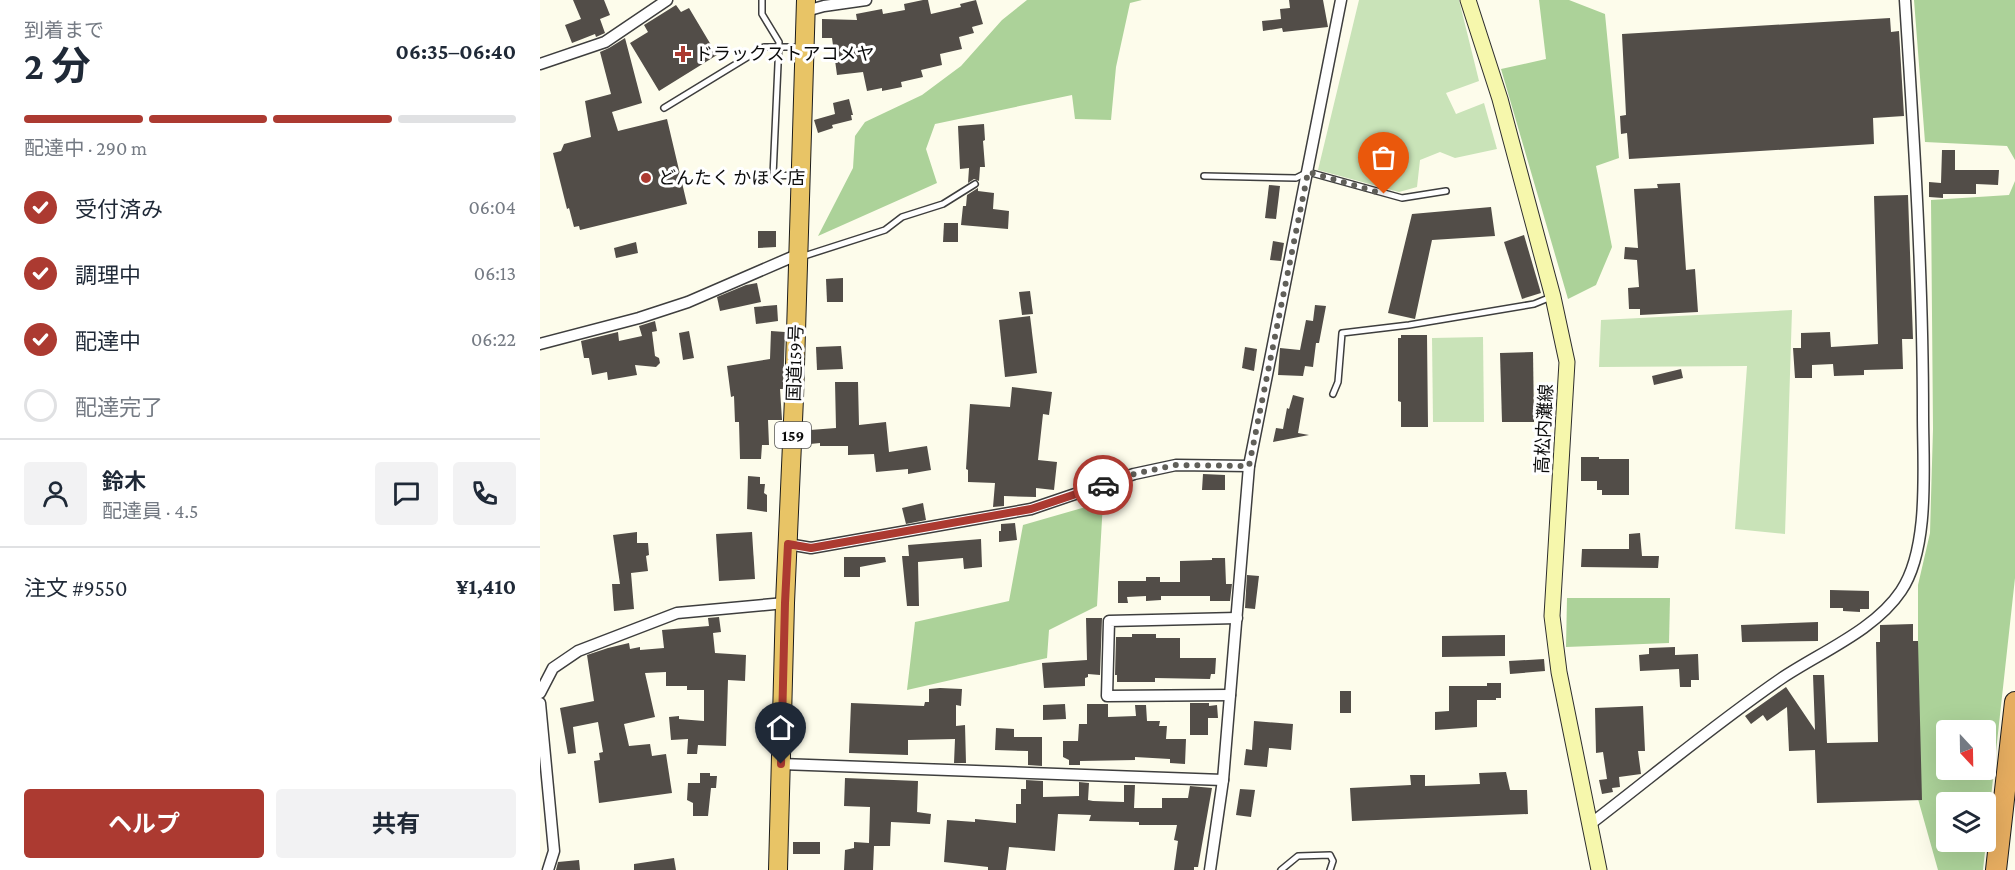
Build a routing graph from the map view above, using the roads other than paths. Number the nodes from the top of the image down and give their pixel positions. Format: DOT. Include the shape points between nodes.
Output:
graph roads {
  1 [pos="667,0"];
  2 [pos="762,0"];
  3 [pos="866,0"];
  4 [pos="1341,0"];
  5 [pos="1468,0"];
  6 [pos="1905,0"];
  7 [pos="806,5"];
  8 [pos="778,47"];
  9 [pos="805,47"];
  10 [pos="540,64"];
  11 [pos="664,108"];
  12 [pos="1308,172"];
  13 [pos="801,174"];
  14 [pos="1204,176"];
  15 [pos="975,184"];
  16 [pos="1446,192"];
  17 [pos="799,255"];
  18 [pos="1553,297"];
  19 [pos="540,344"];
  20 [pos="1333,394"];
  21 [pos="1249,466"];
  22 [pos="788,544"];
  23 [pos="785,603"];
  24 [pos="1236,618"];
  25 [pos="540,693"];
  26 [pos="1230,695"];
  27 [pos="2015,702"];
  28 [pos="540,703"];
  29 [pos="781,764"];
  30 [pos="1223,780"];
  31 [pos="1589,825"];
  32 [pos="548,870"];
  33 [pos="778,870"];
  34 [pos="1210,870"];
  35 [pos="1281,870"];
  36 [pos="1330,870"];
  37 [pos="1599,870"];
  38 [pos="1996,870"];
  1 -- 10 [label="street" via="605,42"];
  2 -- 8 [label="lane" via="762,14"];
  3 -- 7 [label="street"];
  4 -- 12 [label="street"];
  5 -- 18 [label="main road, 高松内灘線" via="1500,99"];
  6 -- 31 [label="street" via="1923,334 1922,528 1915,561 1902,590 1883,611 1841,644 1784,677"];
  7 -- 9 [label="highway, 国道159号 / 159"];
  8 -- 9 [label="lane"];
  8 -- 11 [label="lane" via="764,47"];
  8 -- 13 [label="lane" via="773,176"];
  9 -- 13 [label="highway, 国道159号 / 159"];
  12 -- 14 [label="lane" via="1296,178"];
  12 -- 16 [label="lane" via="1402,198"];
  12 -- 21 [label="street"];
  13 -- 17 [label="highway, 国道159号 / 159"];
  15 -- 17 [label="lane" via="943,204 902,217 885,230"];
  17 -- 19 [label="street" via="688,302"];
  17 -- 22 [label="highway, 国道159号 / 159"];
  18 -- 20 [label="lane" via="1534,304 1342,333 1338,382"];
  18 -- 31 [label="main road, 高松内灘線" via="1567,362 1552,616"];
  21 -- 22 [label="street" via="1176,465 1134,474 1031,509 811,548"];
  21 -- 24 [label="street"];
  22 -- 23 [label="highway, 国道159号 / 159"];
  23 -- 25 [label="street" via="677,613 578,651 553,668"];
  23 -- 29 [label="highway, 国道159号 / 159"];
  24 -- 26 [label="street"];
  24 -- 26 [label="street" via="1109,621 1107,696"];
  26 -- 30 [label="street"];
  27 -- 38 [label="highway"];
  28 -- 32 [label="street" via="554,851"];
  29 -- 30 [label="street"];
  29 -- 33 [label="highway, 国道159号 / 159"];
  30 -- 34 [label="street"];
  31 -- 37 [label="main road, 高松内灘線"];
  35 -- 36 [label="lane" via="1298,856 1330,855"];
}
